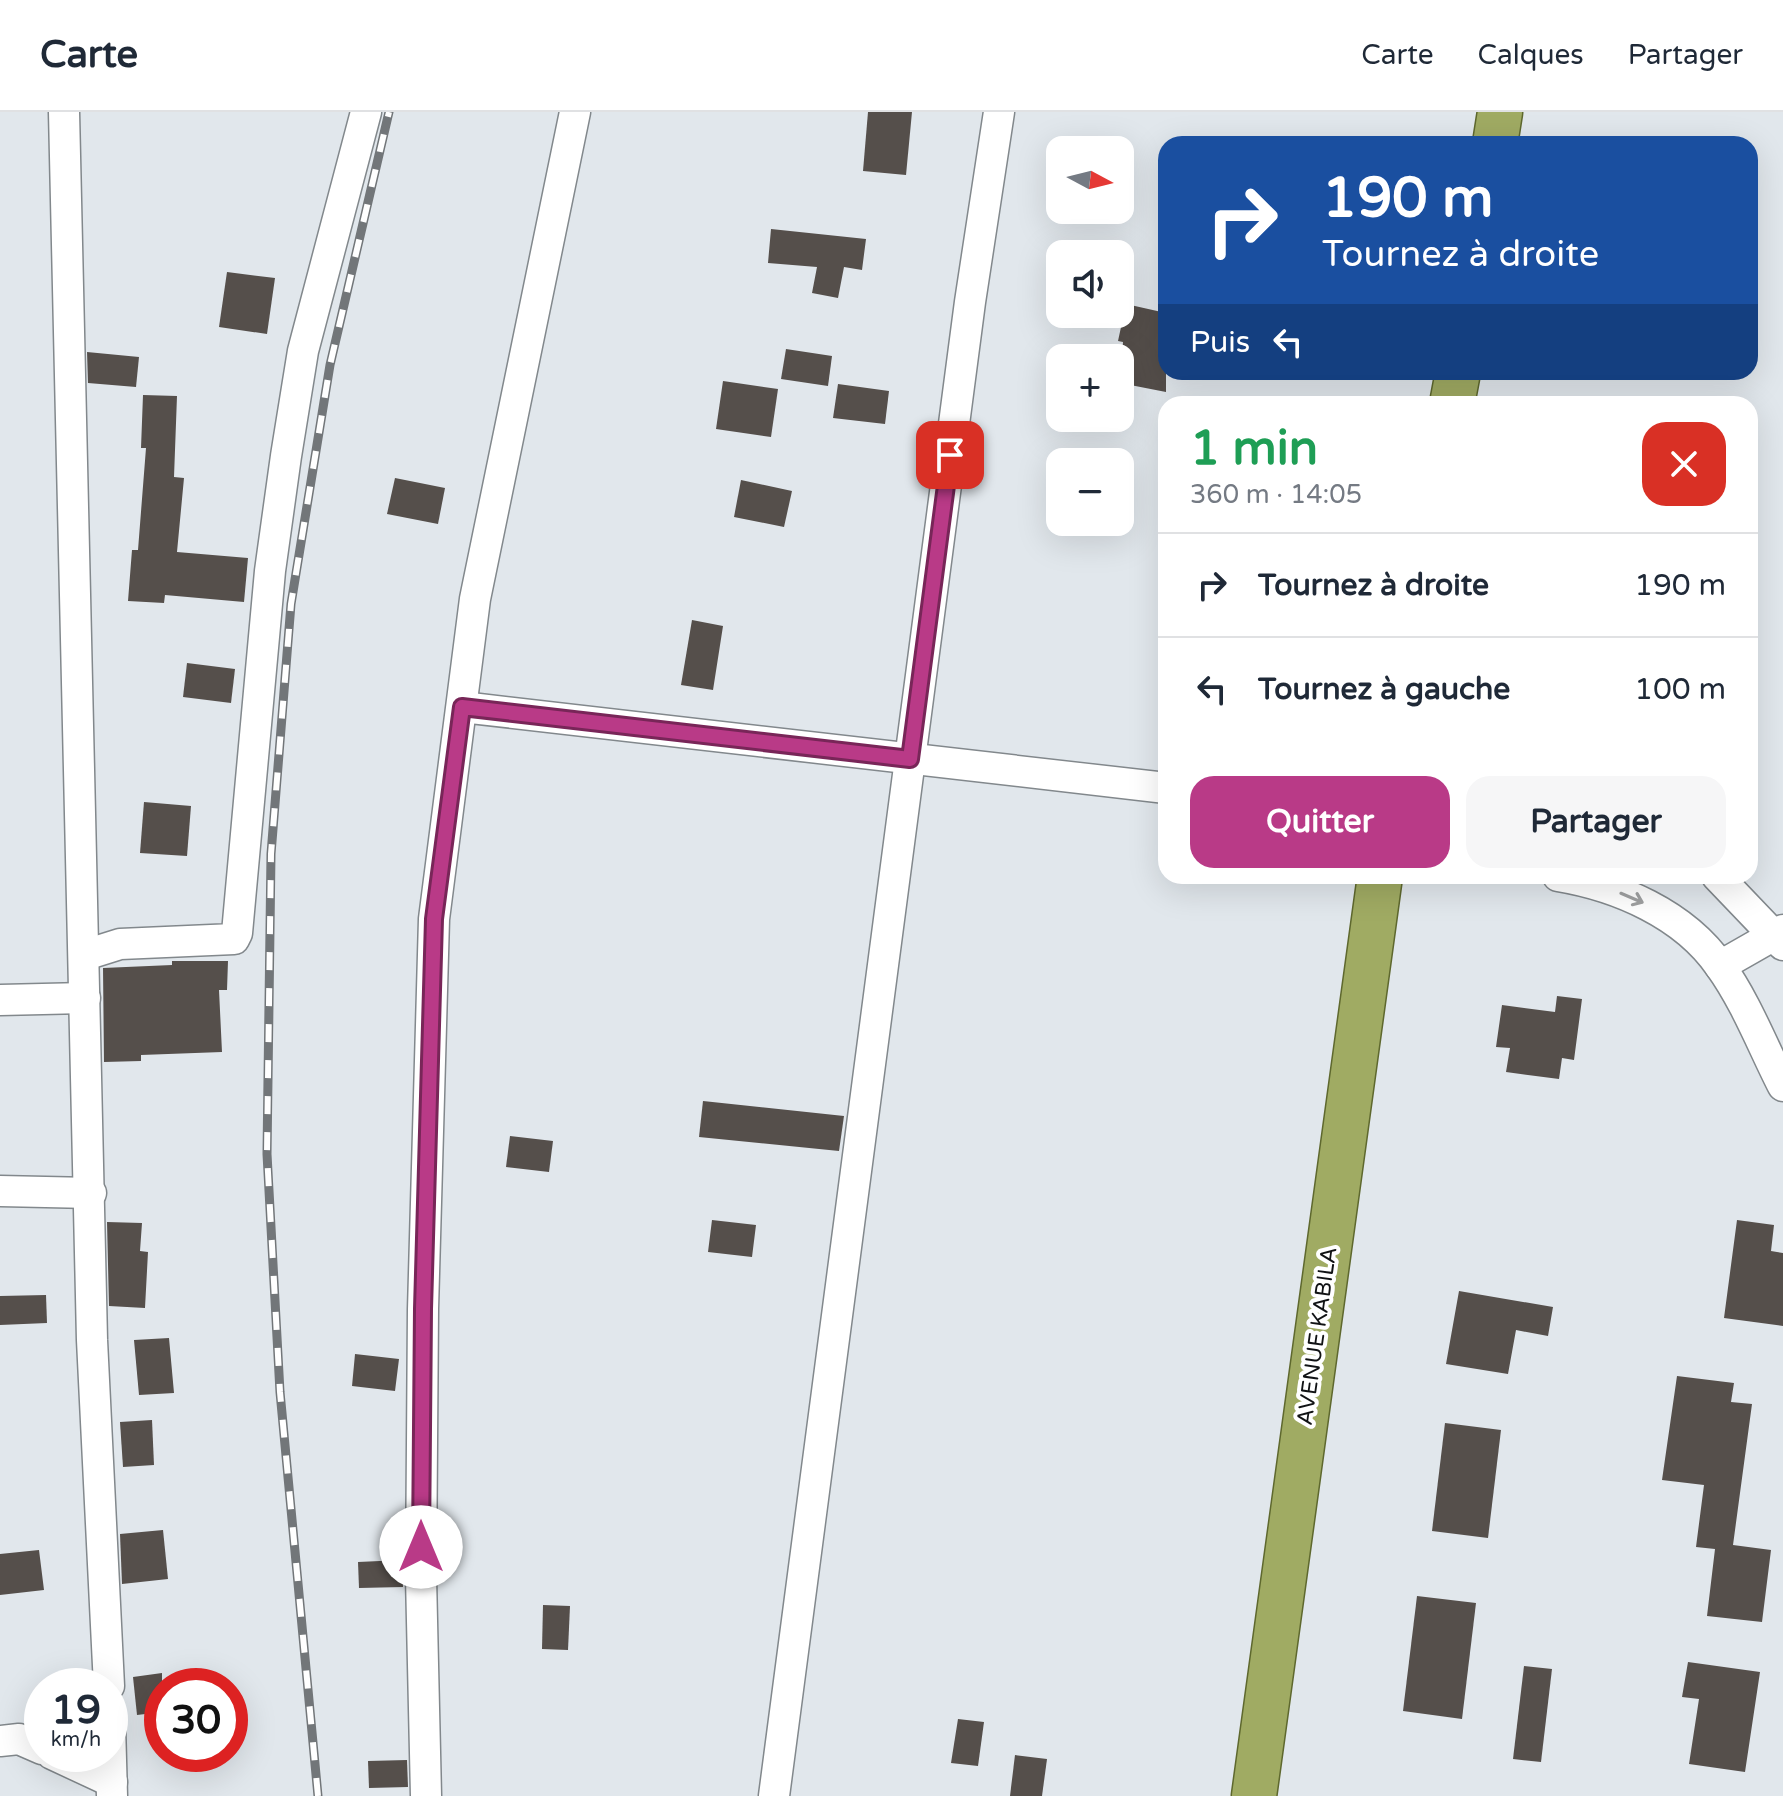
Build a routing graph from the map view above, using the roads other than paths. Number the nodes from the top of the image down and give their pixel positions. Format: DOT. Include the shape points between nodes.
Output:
graph roads {
  1 [pos="64,112"];
  2 [pos="366,112"];
  3 [pos="575,112"];
  4 [pos="999,112"];
  5 [pos="1500,112"];
  6 [pos="1496,136"];
  7 [pos="462,707"];
  8 [pos="910,759"];
  9 [pos="1158,787"];
  10 [pos="1379,884"];
  11 [pos="1596,884"];
  12 [pos="1725,884"];
  13 [pos="1780,936"];
  14 [pos="85,955"];
  15 [pos="1720,966"];
  16 [pos="85,998"];
  17 [pos="0,1000"];
  18 [pos="1783,1086"];
  19 [pos="0,1191"];
  20 [pos="91,1193"];
  21 [pos="108,1668"];
  22 [pos="83,1772"];
  23 [pos="112,1789"];
  24 [pos="426,1796"];
  25 [pos="774,1796"];
  26 [pos="1254,1796"];
  1 -- 14 [label="street"];
  2 -- 14 [label="street" via="303,351 286,456 270,571 237,933 234,939 120,944"];
  3 -- 7 [label="street" via="480,571"];
  4 -- 8 [label="street"];
  5 -- 6 [label="highway"];
  7 -- 8 [label="street"];
  7 -- 24 [label="street" via="434,919 423,1325"];
  8 -- 9 [label="street"];
  8 -- 25 [label="street"];
  10 -- 26 [label="highway, AVENUE KABILA"];
  11 -- 15 [label="street, one-way" via="1641,900"];
  12 -- 13 [label="street"];
  13 -- 15 [label="street"];
  14 -- 16 [label="street"];
  15 -- 18 [label="street"];
  16 -- 17 [label="street"];
  16 -- 20 [label="street"];
  19 -- 20 [label="street"];
  20 -- 21 [label="street" via="92,1340"];
  22 -- 23 [label="street"];
}
